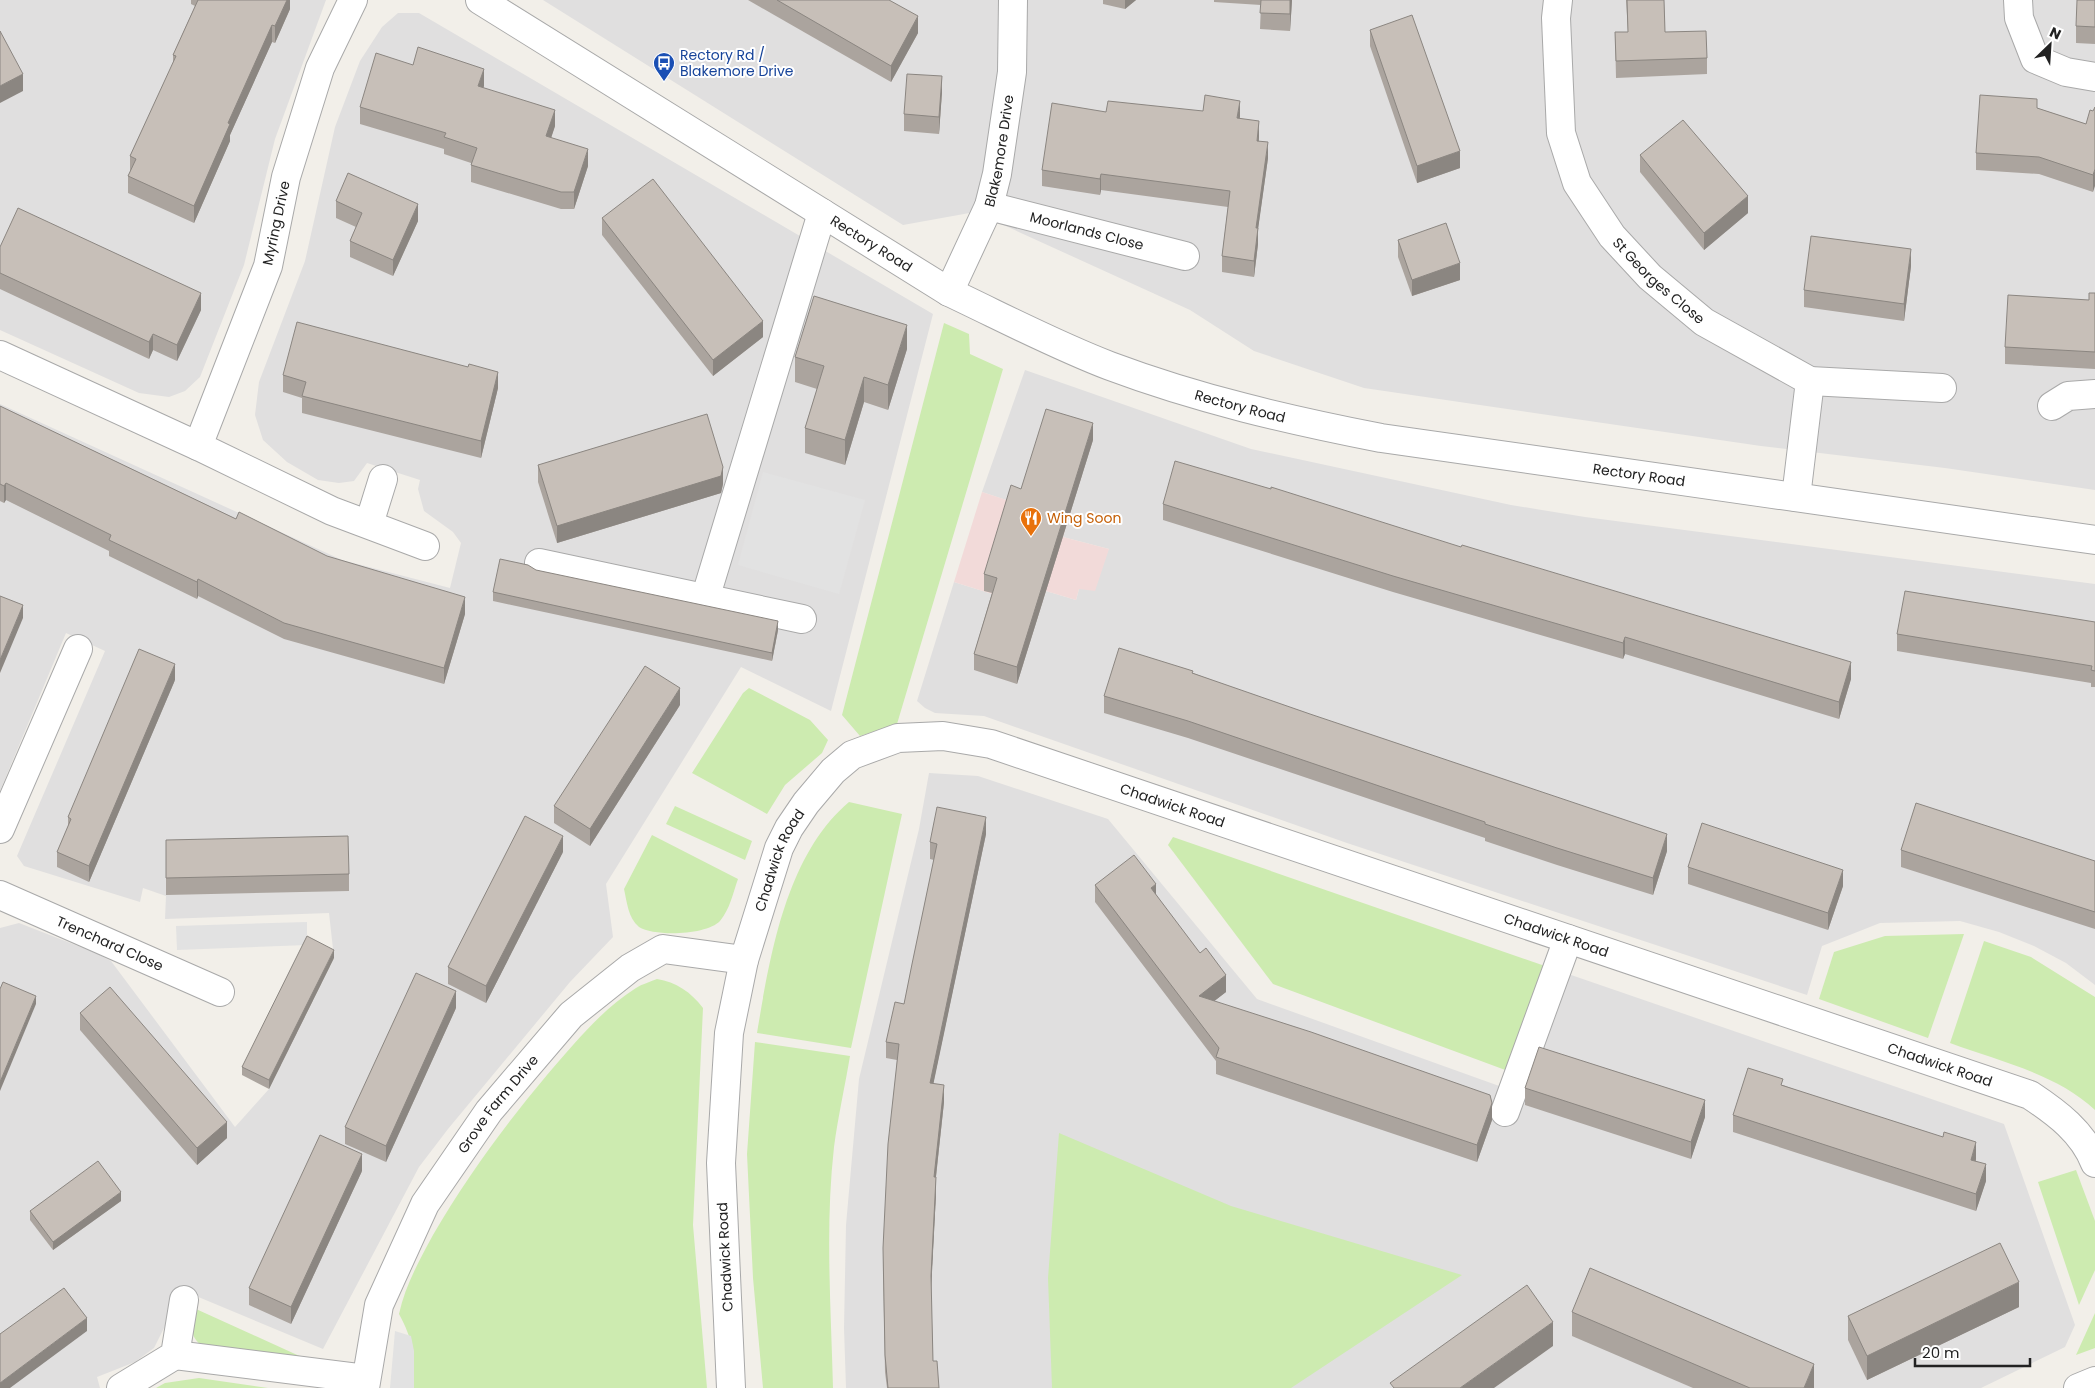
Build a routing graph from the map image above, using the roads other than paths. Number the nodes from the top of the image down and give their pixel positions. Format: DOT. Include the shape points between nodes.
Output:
graph roads {
  1 [pos="353,0"];
  2 [pos="480,0"];
  3 [pos="1013,0"];
  4 [pos="1558,0"];
  5 [pos="2018,0"];
  6 [pos="2095,77"];
  7 [pos="988,206"];
  8 [pos="822,213"];
  9 [pos="1185,256"];
  10 [pos="949,292"];
  11 [pos="0,355"];
  12 [pos="1810,381"];
  13 [pos="1942,388"];
  14 [pos="2095,394"];
  15 [pos="2052,406"];
  16 [pos="198,446"];
  17 [pos="383,478"];
  18 [pos="1796,497"];
  19 [pos="369,524"];
  20 [pos="2095,540"];
  21 [pos="425,546"];
  22 [pos="539,563"];
  23 [pos="706,599"];
  24 [pos="802,619"];
  25 [pos="78,649"];
  26 [pos="0,829"];
  27 [pos="0,895"];
  28 [pos="1568,939"];
  29 [pos="744,960"];
  30 [pos="220,992"];
  31 [pos="1505,1112"];
  32 [pos="2095,1163"];
  33 [pos="184,1300"];
  34 [pos="175,1355"];
  35 [pos="2095,1381"];
  36 [pos="366,1384"];
  37 [pos="121,1388"];
  38 [pos="731,1388"];
  39 [pos="2078,1388"];
  1 -- 16 [label="street, Myring Drive" via="320,68 286,177 268,266"];
  2 -- 8 [label="street, Rectory Road"];
  3 -- 7 [label="street, Blakemore Drive" via="1012,72 997,174"];
  4 -- 12 [label="street, St Georges Close" via="1561,133 1577,183 1607,228 1650,277 1704,322"];
  5 -- 6 [label="street" via="2019,18 2036,58 2066,72"];
  7 -- 9 [label="street, Moorlands Close"];
  7 -- 10 [label="street, Blakemore Drive"];
  8 -- 10 [label="street, Rectory Road"];
  8 -- 23 [label="street"];
  10 -- 18 [label="street, Rectory Road" via="1110,365 1205,398 1293,421 1381,438"];
  11 -- 16 [label="street"];
  12 -- 13 [label="street, St Georges Close"];
  12 -- 18 [label="street"];
  14 -- 15 [label="street" via="2068,396"];
  16 -- 19 [label="street" via="332,511"];
  17 -- 19 [label="street"];
  18 -- 20 [label="street, Rectory Road"];
  19 -- 21 [label="street"];
  22 -- 23 [label="street"];
  23 -- 24 [label="street"];
  25 -- 26 [label="street"];
  27 -- 30 [label="street, Trenchard Close"];
  28 -- 29 [label="street, Chadwick Road" via="991,744 943,736 898,738 852,755 833,772 806,803 779,848"];
  28 -- 31 [label="street"];
  28 -- 32 [label="street, Chadwick Road" via="2030,1095 2056,1113 2088,1145"];
  29 -- 36 [label="street, Grove Farm Drive" via="663,949 630,968 570,1015 489,1110 425,1204 380,1305"];
  29 -- 38 [label="street, Chadwick Road" via="729,1033 721,1163"];
  33 -- 34 [label="street"];
  34 -- 36 [label="street, Grove Farm Drive"];
  34 -- 37 [label="street"];
  35 -- 39 [label="street"];
}
